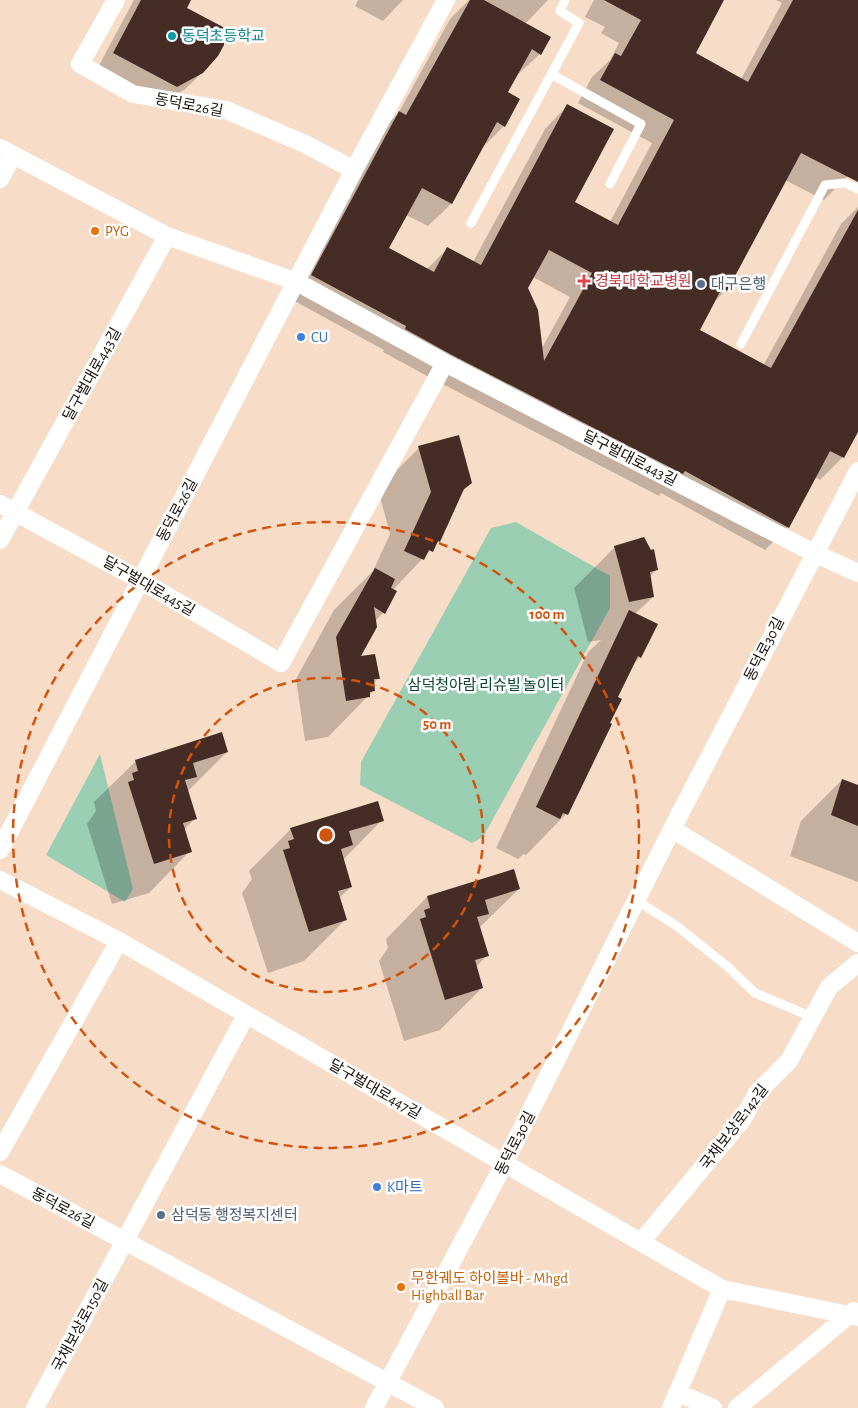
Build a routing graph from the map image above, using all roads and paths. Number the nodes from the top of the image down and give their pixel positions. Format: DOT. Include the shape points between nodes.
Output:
graph roads {
  1 [pos="116,0"];
  2 [pos="446,0"];
  3 [pos="566,0"];
  4 [pos="551,74"];
  5 [pos="6,152"];
  6 [pos="354,170"];
  7 [pos="0,179"];
  8 [pos="610,184"];
  9 [pos="858,189"];
  10 [pos="471,223"];
  11 [pos="167,236"];
  12 [pos="297,282"];
  13 [pos="741,344"];
  14 [pos="445,363"];
  15 [pos="858,471"];
  16 [pos="0,504"];
  17 [pos="16,512"];
  18 [pos="0,540"];
  19 [pos="814,553"];
  20 [pos="858,573"];
  21 [pos="140,580"];
  22 [pos="672,829"];
  23 [pos="0,850"];
  24 [pos="0,880"];
  25 [pos="636,900"];
  26 [pos="119,941"];
  27 [pos="858,943"];
  28 [pos="858,963"];
  29 [pos="246,1014"];
  30 [pos="812,1017"];
  31 [pos="0,1152"];
  32 [pos="504,1164"];
  33 [pos="0,1174"];
  34 [pos="125,1242"];
  35 [pos="641,1242"];
  36 [pos="722,1289"];
  37 [pos="855,1314"];
  38 [pos="387,1384"];
  39 [pos="674,1400"];
  40 [pos="35,1408"];
  41 [pos="374,1408"];
  42 [pos="435,1408"];
  43 [pos="713,1408"];
  44 [pos="737,1408"];
  1 -- 6 [label="street, 동덕로26길" via="80,64 133,94 226,110 305,144"];
  2 -- 6 [label="street, 동덕로26길"];
  3 -- 4 [label="lane" via="560,11 579,23"];
  4 -- 8 [label="lane" via="641,124"];
  4 -- 10 [label="lane"];
  5 -- 7 [label="street"];
  5 -- 11 [label="street, 달구벌대로443길"];
  6 -- 12 [label="street, 동덕로26길"];
  9 -- 13 [label="lane" via="845,183 825,184"];
  11 -- 12 [label="street, 달구벌대로443길"];
  11 -- 17 [label="street, 달구벌대로443길"];
  12 -- 14 [label="street, 달구벌대로443길"];
  12 -- 21 [label="street, 동덕로26길"];
  14 -- 19 [label="street, 달구벌대로443길"];
  14 -- 21 [label="street, 달구벌대로445길" via="281,663"];
  15 -- 19 [label="street, 동덕로30길"];
  16 -- 17 [label="street, 달구벌대로445길"];
  17 -- 18 [label="street"];
  17 -- 21 [label="street, 달구벌대로445길"];
  19 -- 20 [label="street, 달구벌대로443길"];
  19 -- 22 [label="street, 동덕로30길"];
  21 -- 23 [label="street, 동덕로26길"];
  22 -- 25 [label="street, 동덕로30길"];
  22 -- 27 [label="street"];
  24 -- 26 [label="street, 달구벌대로447길"];
  25 -- 30 [label="lane" via="678,927 755,993"];
  25 -- 32 [label="street, 동덕로30길"];
  26 -- 29 [label="street, 달구벌대로447길"];
  26 -- 31 [label="street"];
  28 -- 30 [label="street, 국채보상로142길" via="829,987"];
  29 -- 32 [label="street, 달구벌대로447길"];
  29 -- 34 [label="street"];
  30 -- 35 [label="street, 국채보상로142길" via="789,1061 757,1093 742,1120"];
  32 -- 35 [label="street"];
  32 -- 38 [label="street, 동덕로30길"];
  33 -- 34 [label="street, 동덕로26길"];
  34 -- 38 [label="street"];
  34 -- 40 [label="street, 국채보상로150길"];
  35 -- 36 [label="street"];
  36 -- 37 [label="street"];
  36 -- 39 [label="street"];
  37 -- 44 [label="street"];
  38 -- 41 [label="street, 동덕로30길"];
  38 -- 42 [label="street"];
  39 -- 43 [label="street"];
}
